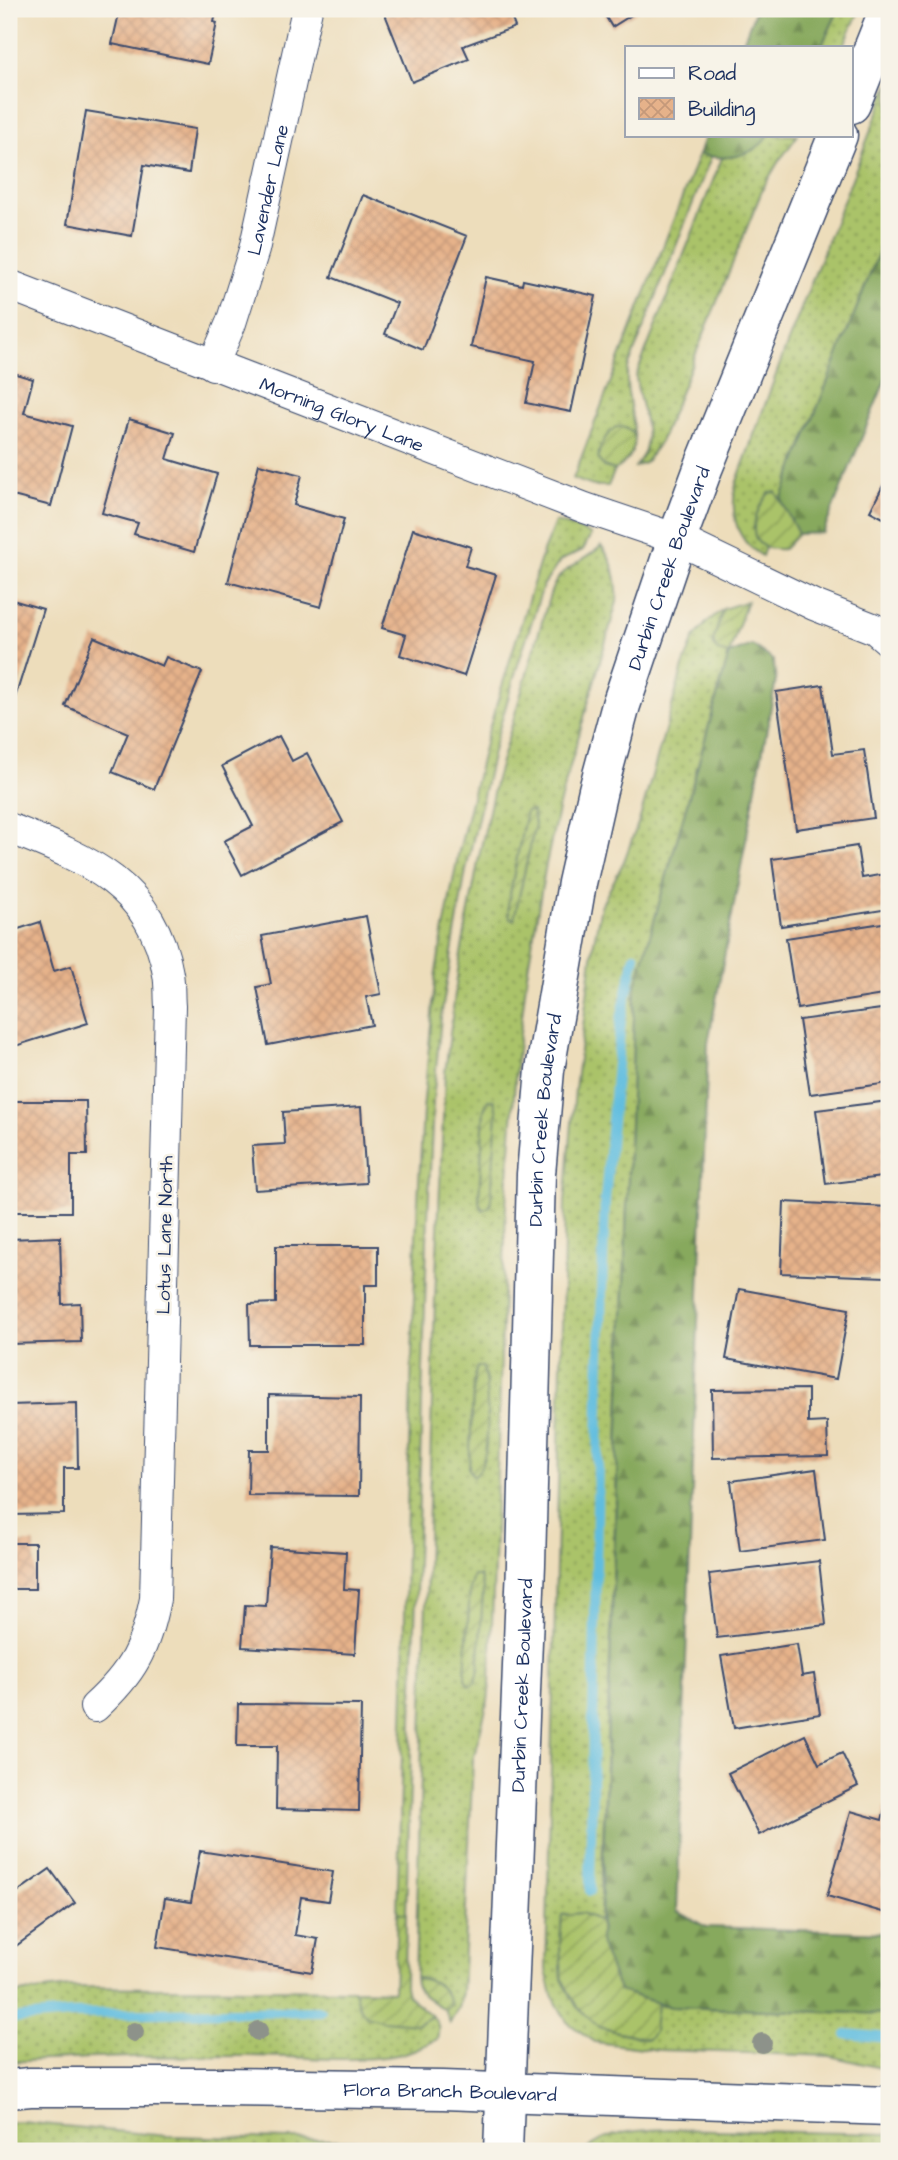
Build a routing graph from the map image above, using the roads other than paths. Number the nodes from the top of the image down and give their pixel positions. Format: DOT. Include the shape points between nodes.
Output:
graph roads {
  1 [pos="307,9"];
  2 [pos="889,9"];
  3 [pos="852,102"];
  4 [pos="838,136"];
  5 [pos="9,285"];
  6 [pos="213,365"];
  7 [pos="677,539"];
  8 [pos="889,641"];
  9 [pos="9,828"];
  10 [pos="95,1707"];
  11 [pos="9,2089"];
  12 [pos="505,2092"];
  13 [pos="889,2106"];
  14 [pos="503,2151"];
  1 -- 6 [label="street, Lavender Lane" via="254,250"];
  2 -- 3 [label="street"];
  4 -- 7 [label="street, Durbin Creek Boulevard"];
  5 -- 6 [label="street, Morning Glory Lane"];
  6 -- 7 [label="street, Morning Glory Lane"];
  7 -- 8 [label="street, Morning Glory Lane" via="874,629"];
  7 -- 12 [label="street, Durbin Creek Boulevard" via="621,705 598,790 545,1069 536,1174"];
  9 -- 10 [label="street, Lotus Lane North" via="106,872 129,892 148,917 168,975 155,1599 137,1660"];
  11 -- 12 [label="street, Flora Branch Boulevard"];
  12 -- 13 [label="street, Flora Branch Boulevard"];
  12 -- 14 [label="street, Durbin Creek Boulevard"];
}
